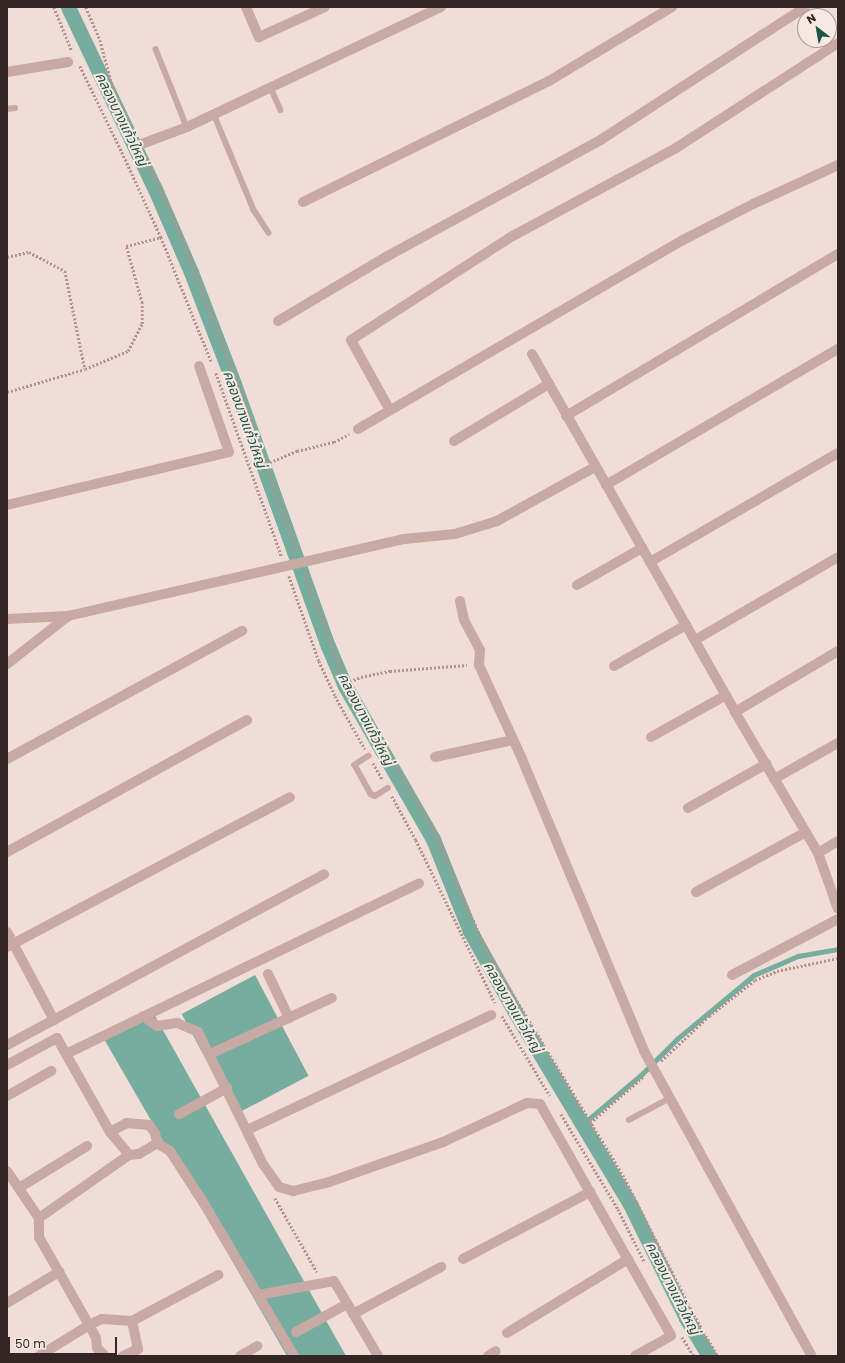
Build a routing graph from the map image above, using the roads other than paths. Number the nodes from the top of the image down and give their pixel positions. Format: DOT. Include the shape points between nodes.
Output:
graph roads {
  1 [pos="246,7"];
  2 [pos="325,7"];
  3 [pos="442,7"];
  4 [pos="672,7"];
  5 [pos="805,7"];
  6 [pos="838,42"];
  7 [pos="156,49"];
  8 [pos="72,58"];
  9 [pos="7,72"];
  10 [pos="271,88"];
  11 [pos="15,108"];
  12 [pos="7,109"];
  13 [pos="281,110"];
  14 [pos="214,114"];
  15 [pos="187,127"];
  16 [pos="139,145"];
  17 [pos="838,165"];
  18 [pos="302,202"];
  19 [pos="268,233"];
  20 [pos="838,254"];
  21 [pos="278,321"];
  22 [pos="838,349"];
  23 [pos="532,354"];
  24 [pos="199,366"];
  25 [pos="549,384"];
  26 [pos="387,405"];
  27 [pos="566,416"];
  28 [pos="358,429"];
  29 [pos="454,441"];
  30 [pos="838,452"];
  31 [pos="595,467"];
  32 [pos="606,485"];
  33 [pos="7,505"];
  34 [pos="642,548"];
  35 [pos="838,557"];
  36 [pos="650,562"];
  37 [pos="577,584"];
  38 [pos="460,601"];
  39 [pos="68,616"];
  40 [pos="7,619"];
  41 [pos="686,624"];
  42 [pos="242,631"];
  43 [pos="695,640"];
  44 [pos="838,651"];
  45 [pos="7,664"];
  46 [pos="614,666"];
  47 [pos="726,695"];
  48 [pos="735,712"];
  49 [pos="247,720"];
  50 [pos="651,737"];
  51 [pos="513,740"];
  52 [pos="838,743"];
  53 [pos="369,756"];
  54 [pos="435,757"];
  55 [pos="7,759"];
  56 [pos="766,764"];
  57 [pos="774,779"];
  58 [pos="388,788"];
  59 [pos="290,797"];
  60 [pos="688,808"];
  61 [pos="806,832"];
  62 [pos="838,841"];
  63 [pos="7,852"];
  64 [pos="818,853"];
  65 [pos="324,874"];
  66 [pos="419,883"];
  67 [pos="696,892"];
  68 [pos="838,909"];
  69 [pos="838,919"];
  70 [pos="7,932"];
  71 [pos="10,945"];
  72 [pos="268,974"];
  73 [pos="732,976"];
  74 [pos="332,998"];
  75 [pos="489,1011"];
  76 [pos="143,1016"];
  77 [pos="290,1018"];
  78 [pos="54,1020"];
  79 [pos="7,1045"];
  80 [pos="66,1054"];
  81 [pos="210,1054"];
  82 [pos="7,1065"];
  83 [pos="51,1071"];
  84 [pos="227,1088"];
  85 [pos="7,1096"];
  86 [pos="670,1098"];
  87 [pos="179,1114"];
  88 [pos="629,1120"];
  89 [pos="247,1130"];
  90 [pos="110,1132"];
  91 [pos="157,1143"];
  92 [pos="87,1146"];
  93 [pos="129,1155"];
  94 [pos="11,1180"];
  95 [pos="590,1192"];
  96 [pos="39,1218"];
  97 [pos="463,1259"];
  98 [pos="628,1259"];
  99 [pos="441,1267"];
  100 [pos="59,1272"];
  101 [pos="218,1275"];
  102 [pos="258,1295"];
  103 [pos="7,1303"];
  104 [pos="347,1304"];
  105 [pos="353,1314"];
  106 [pos="132,1321"];
  107 [pos="89,1325"];
  108 [pos="296,1332"];
  109 [pos="507,1333"];
  110 [pos="257,1346"];
  111 [pos="128,1355"];
  112 [pos="39,1356"];
  113 [pos="105,1356"];
  114 [pos="240,1356"];
  115 [pos="294,1356"];
  116 [pos="378,1356"];
  117 [pos="635,1356"];
  118 [pos="812,1356"];
  1 -- 2 [label="street" via="259,37"];
  3 -- 10 [label="street"];
  4 -- 18 [label="street" via="549,81"];
  5 -- 21 [label="street" via="602,139 386,258"];
  6 -- 26 [label="street" via="676,148 509,238 351,340"];
  7 -- 15 [label="lane"];
  8 -- 9 [label="street"];
  10 -- 13 [label="lane"];
  10 -- 14 [label="street"];
  11 -- 12 [label="lane"];
  14 -- 15 [label="street"];
  14 -- 19 [label="lane" via="254,210"];
  15 -- 16 [label="street"];
  17 -- 28 [label="street" via="753,204 684,240"];
  20 -- 27 [label="street"];
  22 -- 32 [label="street"];
  23 -- 25 [label="street"];
  24 -- 33 [label="street" via="229,452"];
  25 -- 27 [label="street"];
  25 -- 29 [label="street"];
  27 -- 31 [label="street"];
  30 -- 36 [label="street"];
  31 -- 32 [label="street"];
  31 -- 39 [label="street" via="497,521 455,534 404,539"];
  32 -- 34 [label="street"];
  34 -- 36 [label="street"];
  34 -- 37 [label="street"];
  35 -- 43 [label="street"];
  36 -- 41 [label="street"];
  38 -- 51 [label="street" via="464,620 480,650 479,664"];
  39 -- 40 [label="street"];
  39 -- 45 [label="street"];
  41 -- 43 [label="street"];
  41 -- 46 [label="street"];
  42 -- 55 [label="street"];
  43 -- 47 [label="street"];
  44 -- 48 [label="street"];
  47 -- 48 [label="street"];
  47 -- 50 [label="street"];
  48 -- 56 [label="street"];
  49 -- 63 [label="street"];
  51 -- 54 [label="street"];
  51 -- 86 [label="street" via="644,1051"];
  52 -- 57 [label="street"];
  53 -- 58 [label="lane" via="355,765 371,794 375,796"];
  56 -- 57 [label="street"];
  56 -- 60 [label="street"];
  57 -- 61 [label="street"];
  59 -- 71 [label="street"];
  61 -- 64 [label="street"];
  61 -- 67 [label="street"];
  62 -- 64 [label="street"];
  64 -- 68 [label="street"];
  65 -- 78 [label="street"];
  66 -- 76 [label="street"];
  69 -- 73 [label="street"];
  70 -- 71 [label="street"];
  71 -- 78 [label="street"];
  72 -- 77 [label="street"];
  74 -- 77 [label="street"];
  75 -- 89 [label="street"];
  76 -- 80 [label="street"];
  76 -- 81 [label="street" via="158,1026 177,1023 198,1032"];
  77 -- 81 [label="street"];
  78 -- 79 [label="street"];
  80 -- 82 [label="street" via="57,1038"];
  80 -- 90 [label="street"];
  81 -- 84 [label="street"];
  83 -- 85 [label="street"];
  84 -- 87 [label="street"];
  84 -- 89 [label="street"];
  86 -- 88 [label="lane"];
  86 -- 118 [label="street"];
  89 -- 95 [label="street" via="279,1187 293,1191 329,1182 443,1142 527,1103 540,1104"];
  90 -- 91 [label="street" via="127,1123 149,1126 155,1133"];
  90 -- 93 [label="street"];
  91 -- 93 [label="street" via="139,1154"];
  91 -- 102 [label="street" via="170,1151"];
  92 -- 94 [label="street"];
  93 -- 96 [label="street"];
  94 -- 96 [label="street"];
  95 -- 97 [label="street"];
  95 -- 98 [label="street"];
  96 -- 100 [label="street" via="39,1236"];
  98 -- 109 [label="street"];
  98 -- 117 [label="street" via="671,1336"];
  99 -- 105 [label="street"];
  100 -- 103 [label="street"];
  100 -- 107 [label="street"];
  101 -- 106 [label="street"];
  102 -- 104 [label="street" via="334,1281"];
  102 -- 115 [label="street"];
  104 -- 105 [label="street"];
  104 -- 108 [label="street"];
  105 -- 116 [label="street"];
  106 -- 107 [label="street" via="102,1319"];
  106 -- 111 [label="street" via="138,1349"];
  107 -- 112 [label="street"];
  107 -- 113 [label="street" via="96,1338 97,1348"];
  110 -- 114 [label="street"];
}
